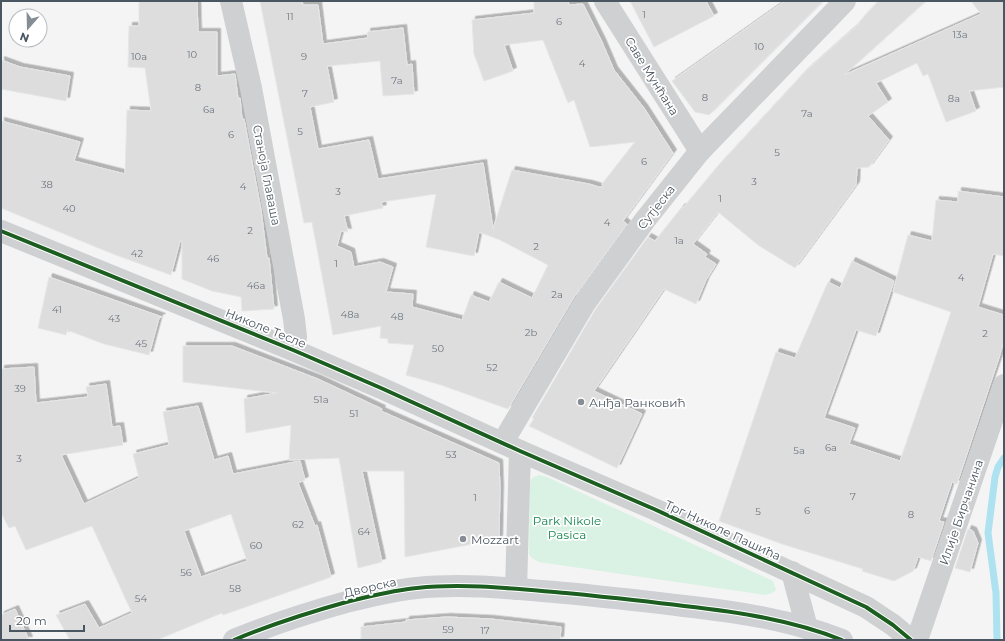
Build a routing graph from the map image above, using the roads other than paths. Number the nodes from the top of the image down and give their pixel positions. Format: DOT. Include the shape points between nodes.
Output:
graph roads {
  1 [pos="231,1"];
  2 [pos="605,1"];
  3 [pos="845,1"];
  4 [pos="700,151"];
  5 [pos="1,231"];
  6 [pos="293,350"];
  7 [pos="1004,385"];
  8 [pos="512,447"];
  9 [pos="792,572"];
  10 [pos="516,589"];
  11 [pos="807,628"];
  12 [pos="234,640"];
  13 [pos="842,640"];
  14 [pos="911,640"];
  15 [pos="917,640"];
  1 -- 6 [label="street, Станоја Главаша" via="251,88 294,319 296,337"];
  2 -- 4 [label="street, Саве Мунћана"];
  3 -- 4 [label="street, Сутјеска"];
  4 -- 8 [label="street, Сутјеска" via="645,220 585,303"];
  5 -- 6 [label="street, Николе Тесле"];
  6 -- 8 [label="street, Николе Тесле"];
  7 -- 15 [label="street, Илије Бирчанина"];
  8 -- 9 [label="street, Трг Николе Пашића"];
  8 -- 10 [label="street"];
  9 -- 11 [label="street"];
  9 -- 14 [label="street, Трг Николе Пашића" via="866,607 893,624"];
  10 -- 11 [label="main road" via="734,612"];
  10 -- 12 [label="main road, Дворска" via="433,586 379,594 320,609"];
  11 -- 13 [label="main road"];
}
